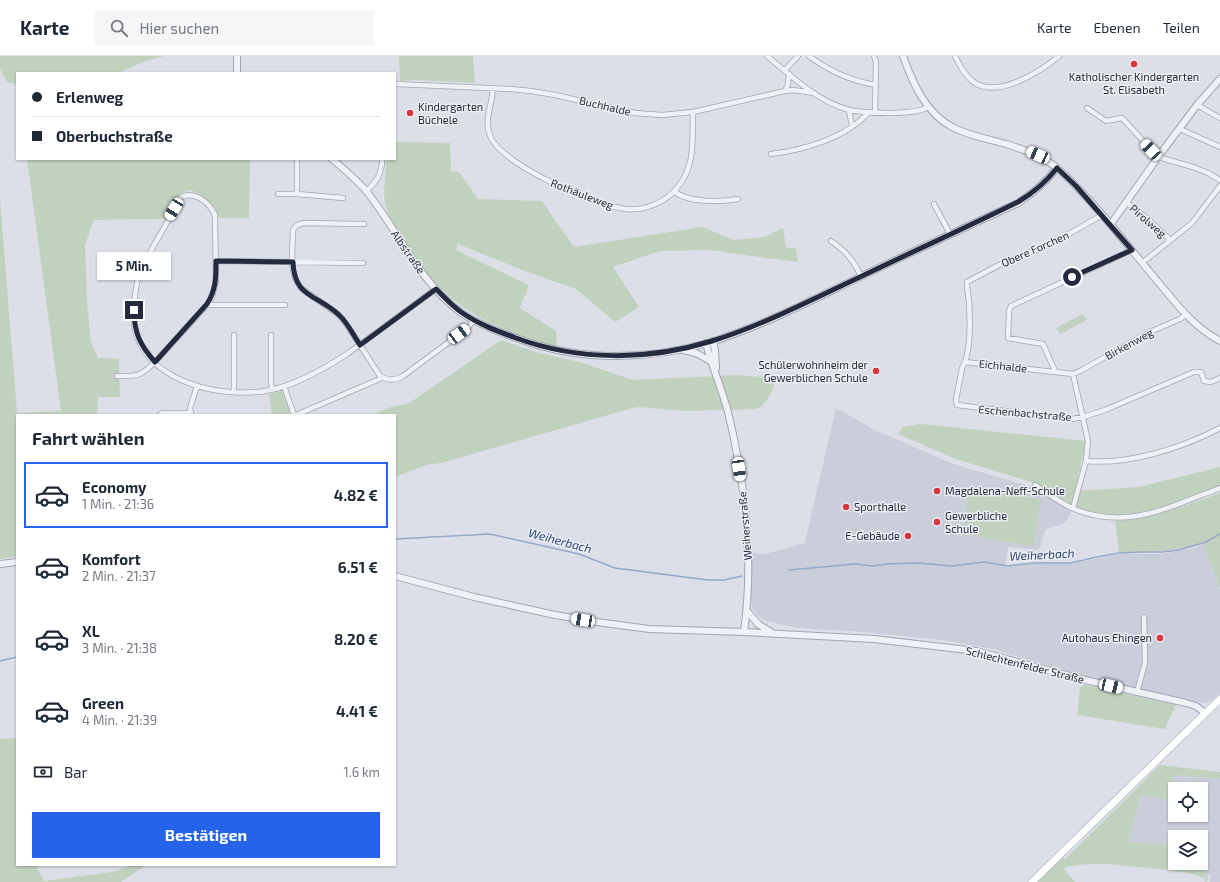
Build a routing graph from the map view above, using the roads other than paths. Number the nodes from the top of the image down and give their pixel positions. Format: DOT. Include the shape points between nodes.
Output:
graph roads {
  1 [pos="237,56"];
  2 [pos="767,56"];
  3 [pos="798,56"];
  4 [pos="809,56"];
  5 [pos="874,56"];
  6 [pos="903,56"];
  7 [pos="955,56"];
  8 [pos="1059,56"];
  9 [pos="785,70"];
  10 [pos="237,72"];
  11 [pos="789,74"];
  12 [pos="1219,82"];
  13 [pos="396,84"];
  14 [pos="876,85"];
  15 [pos="493,88"];
  16 [pos="785,91"];
  17 [pos="814,93"];
  18 [pos="1197,105"];
  19 [pos="928,106"];
  20 [pos="1087,108"];
  21 [pos="849,110"];
  22 [pos="693,112"];
  23 [pos="869,112"];
  24 [pos="875,113"];
  25 [pos="1220,118"];
  26 [pos="852,126"];
  27 [pos="1180,129"];
  28 [pos="1220,147"];
  29 [pos="771,154"];
  30 [pos="1158,157"];
  31 [pos="297,160"];
  32 [pos="333,160"];
  33 [pos="382,160"];
  34 [pos="1057,168"];
  35 [pos="1220,180"];
  36 [pos="1220,186"];
  37 [pos="366,191"];
  38 [pos="674,191"];
  39 [pos="278,194"];
  40 [pos="297,194"];
  41 [pos="343,198"];
  42 [pos="738,199"];
  43 [pos="1126,202"];
  44 [pos="934,204"];
  45 [pos="1102,215"];
  46 [pos="364,224"];
  47 [pos="1110,224"];
  48 [pos="950,234"];
  49 [pos="1170,240"];
  50 [pos="831,241"];
  51 [pos="1132,250"];
  52 [pos="216,261"];
  53 [pos="293,262"];
  54 [pos="363,263"];
  55 [pos="1142,263"];
  56 [pos="861,276"];
  57 [pos="967,282"];
  58 [pos="436,289"];
  59 [pos="207,304"];
  60 [pos="285,305"];
  61 [pos="1185,315"];
  62 [pos="474,320"];
  63 [pos="234,335"];
  64 [pos="271,335"];
  65 [pos="713,341"];
  66 [pos="1220,341"];
  67 [pos="706,343"];
  68 [pos="360,345"];
  69 [pos="678,350"];
  70 [pos="155,362"];
  71 [pos="712,362"];
  72 [pos="965,362"];
  73 [pos="1055,371"];
  74 [pos="1073,374"];
  75 [pos="116,376"];
  76 [pos="716,376"];
  77 [pos="382,378"];
  78 [pos="1220,378"];
  79 [pos="197,386"];
  80 [pos="284,386"];
  81 [pos="272,389"];
  82 [pos="234,392"];
  83 [pos="161,414"];
  84 [pos="191,414"];
  85 [pos="295,414"];
  86 [pos="297,414"];
  87 [pos="1083,417"];
  88 [pos="1220,428"];
  89 [pos="1086,461"];
  90 [pos="1035,485"];
  91 [pos="1220,488"];
  92 [pos="1073,508"];
  93 [pos="16,562"];
  94 [pos="0,564"];
  95 [pos="396,576"];
  96 [pos="747,611"];
  97 [pos="1144,617"];
  98 [pos="744,632"];
  99 [pos="776,634"];
  100 [pos="1137,692"];
  101 [pos="1220,699"];
  102 [pos="1205,713"];
  103 [pos="1032,882"];
  1 -- 10 [label="street"];
  2 -- 9 [label="street"];
  3 -- 9 [label="street"];
  4 -- 14 [label="street" via="844,76"];
  5 -- 14 [label="street"];
  6 -- 19 [label="street" via="917,89"];
  7 -- 8 [label="street" via="971,80 983,87 997,88 1027,77"];
  9 -- 11 [label="street"];
  11 -- 16 [label="street"];
  11 -- 17 [label="street"];
  12 -- 18 [label="street"];
  13 -- 15 [label="street, Buchhalde"];
  14 -- 24 [label="street"];
  15 -- 22 [label="street, Buchhalde" via="555,95 644,114"];
  15 -- 38 [label="street, Rothäuleweg" via="488,124 492,140 502,151 542,178 589,199 626,209 658,203"];
  16 -- 17 [label="street, Buchhalde"];
  16 -- 22 [label="street, Buchhalde"];
  17 -- 21 [label="street"];
  18 -- 25 [label="street"];
  18 -- 27 [label="street"];
  19 -- 24 [label="street" via="916,111"];
  19 -- 34 [label="street" via="938,118 954,128 1028,151"];
  20 -- 30 [label="street" via="1106,121 1122,118"];
  21 -- 23 [label="street"];
  21 -- 26 [label="street"];
  22 -- 38 [label="street, Rothäuleweg" via="691,160 686,176"];
  23 -- 24 [label="street"];
  23 -- 26 [label="street"];
  26 -- 29 [label="street" via="832,138 808,147"];
  27 -- 28 [label="street"];
  27 -- 30 [label="street"];
  30 -- 35 [label="street" via="1193,167"];
  30 -- 43 [label="street"];
  31 -- 40 [label="street"];
  32 -- 37 [label="street, Albstraße"];
  33 -- 37 [label="street" via="381,172"];
  34 -- 45 [label="street"];
  34 -- 48 [label="street, Albstraße" via="1030,195"];
  36 -- 49 [label="street" via="1194,221"];
  37 -- 58 [label="street, Albstraße" via="418,269"];
  38 -- 42 [label="street" via="684,197 707,200"];
  39 -- 40 [label="street"];
  40 -- 41 [label="street"];
  43 -- 47 [label="street"];
  43 -- 49 [label="street, Pirolweg"];
  44 -- 48 [label="street"];
  45 -- 47 [label="street"];
  45 -- 57 [label="street, Obere Forchen" via="1055,242"];
  46 -- 53 [label="street" via="296,225"];
  47 -- 51 [label="street"];
  48 -- 56 [label="street, Albstraße"];
  49 -- 55 [label="street"];
  50 -- 56 [label="street" via="852,260"];
  51 -- 55 [label="street"];
  51 -- 73 [label="street" via="1011,306 1008,338 1043,344"];
  52 -- 53 [label="street"];
  52 -- 59 [label="street" via="216,285"];
  52 -- 70 [label="street" via="216,219 212,208 194,195 181,197 142,266 137,282 135,329 141,344"];
  53 -- 54 [label="street"];
  53 -- 68 [label="street" via="297,284 339,315"];
  55 -- 61 [label="street"];
  56 -- 65 [label="street, Albstraße" via="807,302"];
  57 -- 72 [label="street, Eichhalde" via="969,340"];
  58 -- 62 [label="street, Albstraße" via="458,310"];
  58 -- 68 [label="street"];
  59 -- 60 [label="street"];
  59 -- 70 [label="street"];
  61 -- 66 [label="street" via="1206,334"];
  61 -- 74 [label="street, Birkenweg"];
  62 -- 69 [label="street, Albstraße" via="536,345 574,353 632,356"];
  62 -- 77 [label="street" via="468,328 403,376 396,380"];
  63 -- 82 [label="street"];
  64 -- 81 [label="street"];
  65 -- 67 [label="street, Albstraße"];
  65 -- 76 [label="street, Weiherstraße"];
  67 -- 69 [label="street, Albstraße"];
  67 -- 71 [label="street, Weiherstraße"];
  68 -- 77 [label="street"];
  68 -- 80 [label="street" via="326,368"];
  69 -- 71 [label="street" via="696,353"];
  70 -- 75 [label="street" via="138,375"];
  70 -- 79 [label="street" via="169,373"];
  71 -- 76 [label="street, Weiherstraße"];
  72 -- 73 [label="street, Eichhalde"];
  72 -- 87 [label="street, Eschenbachstraße" via="957,405 1056,418"];
  73 -- 74 [label="street, Eichhalde"];
  74 -- 87 [label="street"];
  76 -- 96 [label="street, Weiherstraße" via="728,412 742,486 748,560"];
  77 -- 86 [label="street"];
  78 -- 87 [label="street, Eschenbachstraße" via="1207,382 1204,381 1201,372 1194,372"];
  79 -- 82 [label="street"];
  79 -- 84 [label="street" via="190,408"];
  80 -- 81 [label="street"];
  80 -- 85 [label="street"];
  81 -- 82 [label="street"];
  83 -- 84 [label="street"];
  87 -- 89 [label="street" via="1088,441"];
  88 -- 89 [label="street" via="1154,454"];
  89 -- 92 [label="street"];
  90 -- 92 [label="street"];
  91 -- 92 [label="street" via="1147,515 1117,518 1093,516"];
  93 -- 94 [label="street"];
  95 -- 98 [label="street, Schlechtenfelder Straße" via="474,597 590,621 649,629"];
  96 -- 98 [label="street, Weiherstraße"];
  96 -- 99 [label="street" via="758,624"];
  97 -- 100 [label="street" via="1145,664"];
  98 -- 99 [label="street, Schlechtenfelder Straße"];
  99 -- 100 [label="street, Schlechtenfelder Straße" via="874,639 976,651"];
  100 -- 102 [label="street, Schlechtenfelder Straße" via="1191,705"];
  101 -- 102 [label="main road"];
  102 -- 103 [label="main road"];
}
